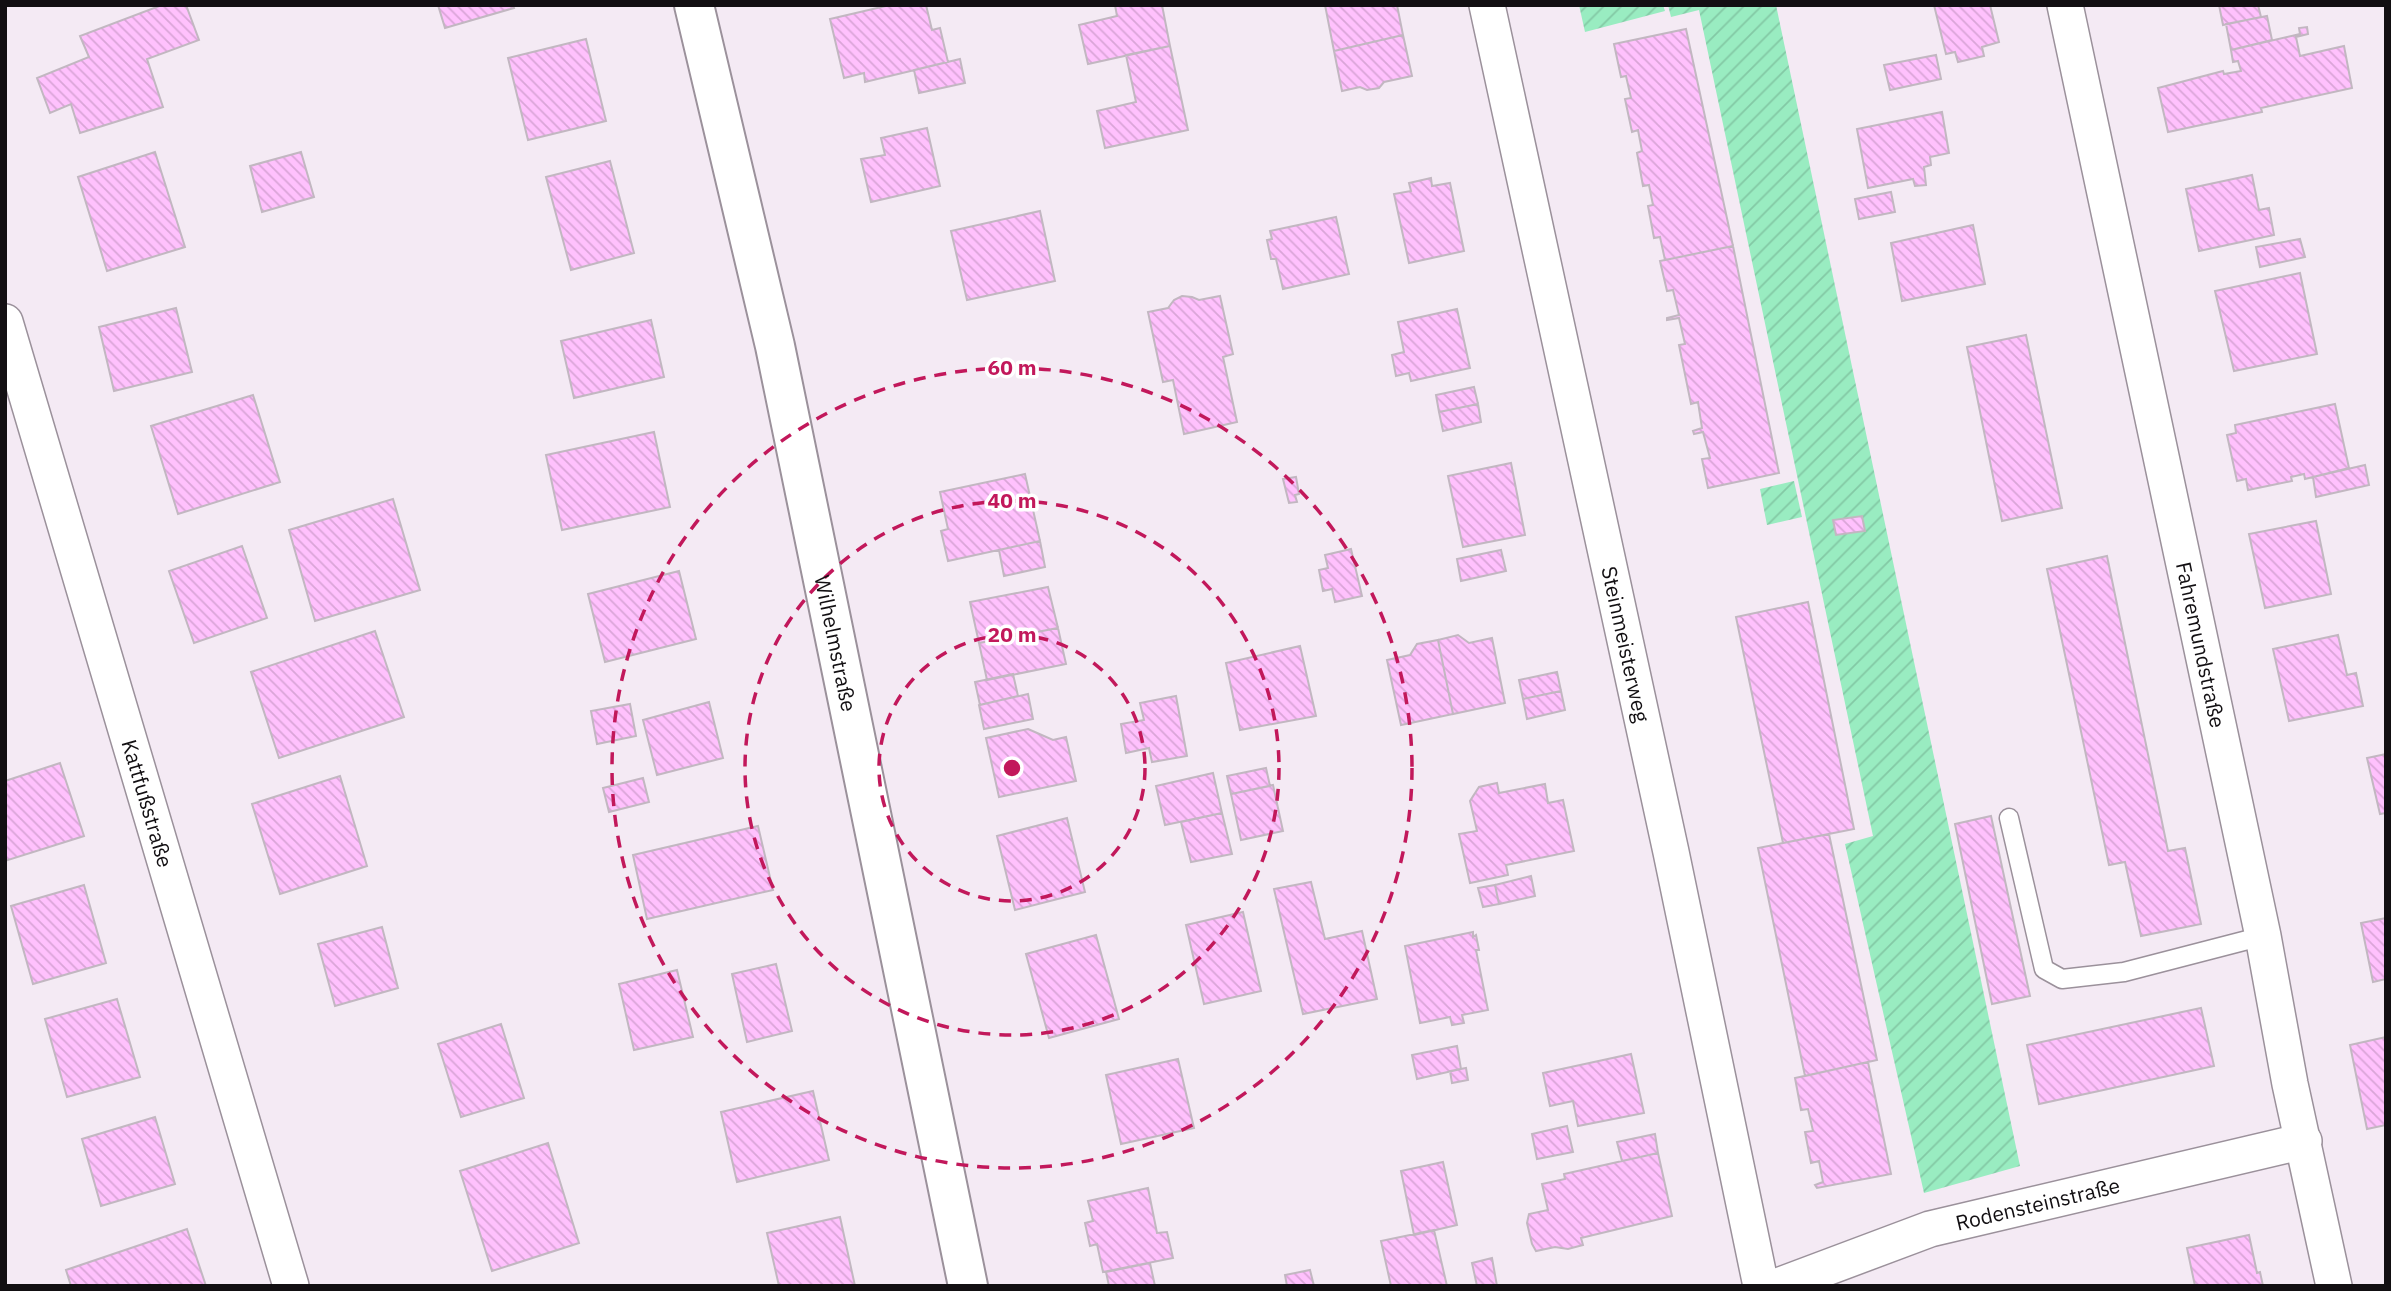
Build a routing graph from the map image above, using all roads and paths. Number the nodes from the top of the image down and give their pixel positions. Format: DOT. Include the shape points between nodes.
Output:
graph roads {
  1 [pos="694,5"];
  2 [pos="1486,5"];
  3 [pos="2066,5"];
  4 [pos="5,322"];
  5 [pos="2009,818"];
  6 [pos="2263,936"];
  7 [pos="2304,1141"];
  8 [pos="291,1286"];
  9 [pos="968,1286"];
  10 [pos="1761,1286"];
  11 [pos="1778,1286"];
  12 [pos="2334,1286"];
  1 -- 9 [label="main road, Wilhelmstraße" via="769,321"];
  2 -- 10 [label="street, Steinmeisterweg" via="1669,839"];
  3 -- 6 [label="street, Fahremundstraße"];
  4 -- 8 [label="street, Kattfußstraße"];
  5 -- 6 [label="lane" via="2044,969 2062,979 2124,972"];
  6 -- 7 [label="street, Fahremundstraße"];
  7 -- 11 [label="street, Rodensteinstraße" via="1930,1229"];
  7 -- 12 [label="street, Fahremundstraße"];
}
